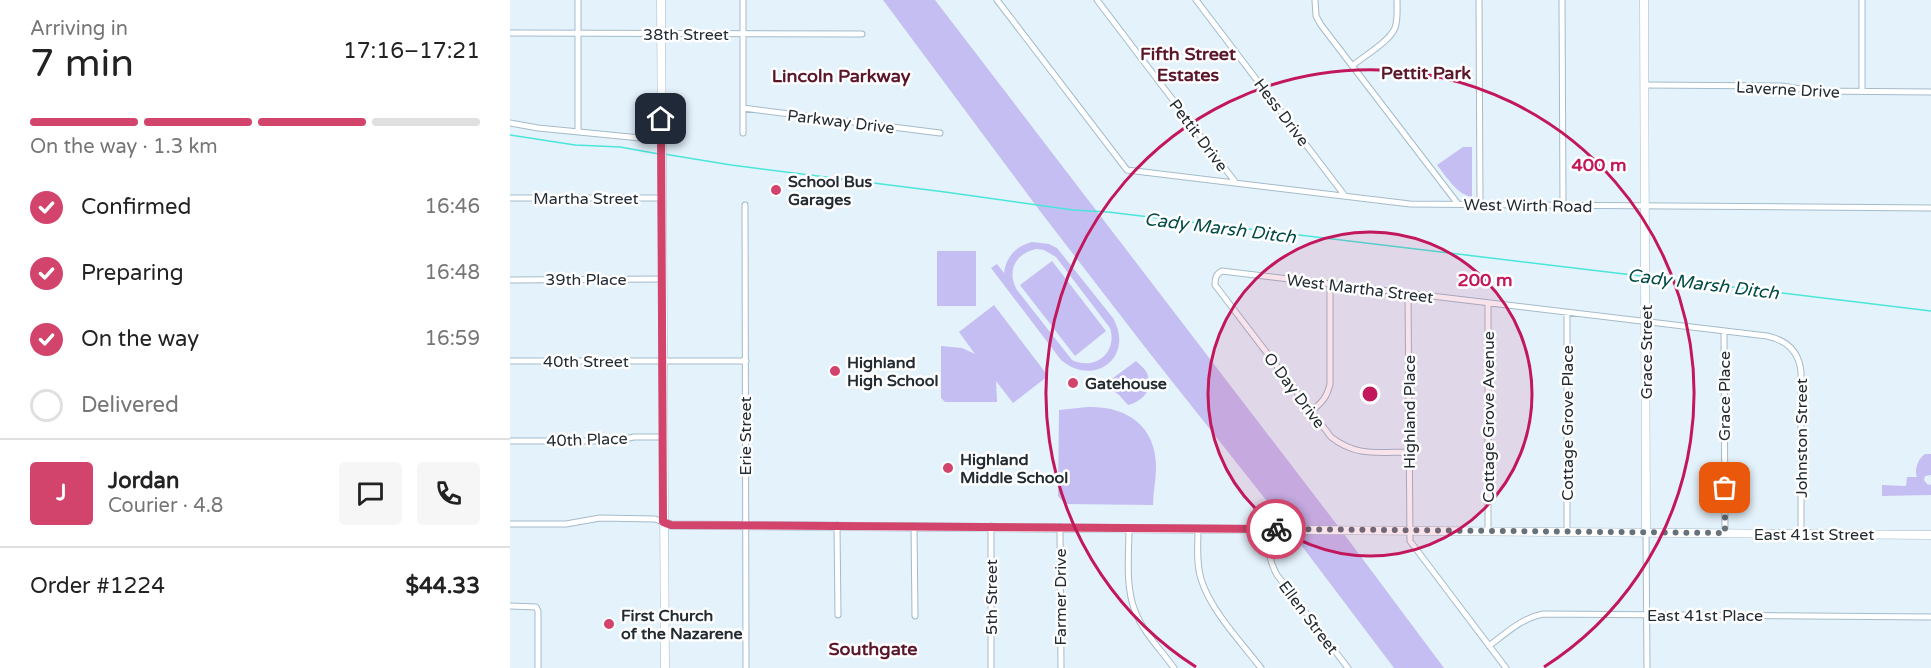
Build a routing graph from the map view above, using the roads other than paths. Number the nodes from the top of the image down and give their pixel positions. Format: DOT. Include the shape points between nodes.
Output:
graph roads {
  1 [pos="578,0"];
  2 [pos="661,0"];
  3 [pos="743,0"];
  4 [pos="997,0"];
  5 [pos="1097,0"];
  6 [pos="1196,0"];
  7 [pos="1315,0"];
  8 [pos="1397,0"];
  9 [pos="1479,0"];
  10 [pos="1562,0"];
  11 [pos="1644,0"];
  12 [pos="1862,0"];
  13 [pos="510,33"];
  14 [pos="578,34"];
  15 [pos="662,34"];
  16 [pos="861,34"];
  17 [pos="743,35"];
  18 [pos="1352,66"];
  19 [pos="1645,85"];
  20 [pos="1862,92"];
  21 [pos="1931,92"];
  22 [pos="743,108"];
  23 [pos="510,123"];
  24 [pos="578,132"];
  25 [pos="744,133"];
  26 [pos="940,133"];
  27 [pos="661,144"];
  28 [pos="1236,183"];
  29 [pos="1345,196"];
  30 [pos="510,198"];
  31 [pos="662,198"];
  32 [pos="1458,204"];
  33 [pos="1480,204"];
  34 [pos="745,205"];
  35 [pos="1646,205"];
  36 [pos="1563,206"];
  37 [pos="1931,208"];
  38 [pos="1216,276"];
  39 [pos="662,279"];
  40 [pos="510,280"];
  41 [pos="1330,284"];
  42 [pos="1408,294"];
  43 [pos="1488,303"];
  44 [pos="1567,313"];
  45 [pos="1646,322"];
  46 [pos="1724,331"];
  47 [pos="1790,346"];
  48 [pos="663,361"];
  49 [pos="746,361"];
  50 [pos="510,362"];
  51 [pos="1311,411"];
  52 [pos="663,437"];
  53 [pos="510,441"];
  54 [pos="1409,452"];
  55 [pos="663,522"];
  56 [pos="745,524"];
  57 [pos="510,525"];
  58 [pos="837,525"];
  59 [pos="914,526"];
  60 [pos="991,526"];
  61 [pos="1060,527"];
  62 [pos="1129,528"];
  63 [pos="1198,528"];
  64 [pos="1268,529"];
  65 [pos="1409,531"];
  66 [pos="1488,531"];
  67 [pos="1567,532"];
  68 [pos="1646,533"];
  69 [pos="1725,533"];
  70 [pos="1801,534"];
  71 [pos="1931,535"];
  72 [pos="510,606"];
  73 [pos="1646,614"];
  74 [pos="838,615"];
  75 [pos="915,616"];
  76 [pos="1931,617"];
  77 [pos="1489,646"];
  78 [pos="538,668"];
  79 [pos="665,668"];
  80 [pos="746,668"];
  81 [pos="992,668"];
  82 [pos="1061,668"];
  83 [pos="1174,668"];
  84 [pos="1261,668"];
  85 [pos="1348,668"];
  86 [pos="1506,668"];
  87 [pos="1647,668"];
  1 -- 14 [label="street"];
  2 -- 15 [label="street"];
  3 -- 17 [label="street"];
  4 -- 28 [label="street, West Wirth Road" via="1127,170"];
  5 -- 28 [label="street, Pettit Drive"];
  6 -- 29 [label="street, Hess Drive"];
  7 -- 18 [label="street" via="1321,25"];
  8 -- 18 [label="street" via="1397,20 1389,38"];
  9 -- 33 [label="street"];
  10 -- 36 [label="street"];
  11 -- 19 [label="street, Grace Street"];
  12 -- 20 [label="street"];
  13 -- 14 [label="street, 38th Street"];
  14 -- 15 [label="street, 38th Street"];
  14 -- 24 [label="street"];
  15 -- 17 [label="street, 38th Street"];
  15 -- 27 [label="street"];
  16 -- 17 [label="street, 38th Street"];
  17 -- 22 [label="street"];
  18 -- 32 [label="street"];
  19 -- 20 [label="street, Laverne Drive" via="1782,86"];
  19 -- 35 [label="street, Grace Street"];
  20 -- 21 [label="street, Laverne Drive"];
  22 -- 25 [label="street"];
  22 -- 26 [label="street, Parkway Drive"];
  23 -- 24 [label="street"];
  24 -- 27 [label="street"];
  27 -- 31 [label="street"];
  28 -- 29 [label="street, West Wirth Road"];
  29 -- 32 [label="street, West Wirth Road" via="1410,204"];
  30 -- 31 [label="street, Martha Street"];
  31 -- 39 [label="street"];
  32 -- 33 [label="street, West Wirth Road"];
  33 -- 36 [label="street, West Wirth Road"];
  34 -- 49 [label="street, Erie Street"];
  35 -- 36 [label="street, West Wirth Road"];
  35 -- 37 [label="street, West Wirth Road"];
  35 -- 45 [label="street, Grace Street"];
  38 -- 41 [label="street, West Martha Street" via="1222,271"];
  38 -- 51 [label="street, O Day Drive" via="1215,285"];
  39 -- 40 [label="street, 39th Place"];
  39 -- 48 [label="street"];
  41 -- 42 [label="street, West Martha Street"];
  41 -- 51 [label="street" via="1330,384 1322,402"];
  42 -- 43 [label="street, West Martha Street"];
  42 -- 54 [label="street, Highland Place"];
  43 -- 44 [label="street, West Martha Street"];
  43 -- 66 [label="street, Cottage Grove Avenue"];
  44 -- 45 [label="street, West Martha Street"];
  44 -- 67 [label="street, Cottage Grove Place"];
  45 -- 46 [label="street, West Martha Street"];
  45 -- 68 [label="street, Grace Street"];
  46 -- 47 [label="street, West Martha Street" via="1774,338"];
  46 -- 69 [label="street, Grace Place"];
  47 -- 70 [label="street, Johnston Street" via="1801,372"];
  48 -- 49 [label="street, 40th Street"];
  48 -- 50 [label="street, 40th Street"];
  48 -- 52 [label="street"];
  49 -- 56 [label="street, Erie Street"];
  51 -- 54 [label="street, O Day Drive" via="1331,437 1352,450"];
  52 -- 53 [label="street, 40th Place"];
  52 -- 55 [label="street"];
  54 -- 65 [label="street, Highland Place"];
  55 -- 56 [label="street, East 41st Street"];
  55 -- 57 [label="street, East 41st Street" via="600,518 566,524"];
  55 -- 79 [label="street"];
  56 -- 58 [label="street, East 41st Street"];
  56 -- 80 [label="street, Erie Street"];
  58 -- 59 [label="street, East 41st Street"];
  58 -- 74 [label="street"];
  59 -- 60 [label="street, East 41st Street"];
  59 -- 75 [label="street"];
  60 -- 61 [label="street, East 41st Street"];
  60 -- 81 [label="street, 5th Street"];
  61 -- 62 [label="street, East 41st Street"];
  61 -- 82 [label="street, Farmer Drive"];
  62 -- 63 [label="street, East 41st Street"];
  62 -- 83 [label="street" via="1129,583 1134,610"];
  63 -- 64 [label="street, East 41st Street"];
  63 -- 84 [label="street" via="1198,562 1206,592"];
  64 -- 65 [label="street, East 41st Street"];
  64 -- 85 [label="street, Ellen Street" via="1268,552 1276,575"];
  65 -- 66 [label="street, East 41st Street"];
  65 -- 77 [label="street" via="1410,541"];
  66 -- 67 [label="street, East 41st Street"];
  67 -- 68 [label="street, East 41st Street"];
  68 -- 69 [label="street, East 41st Street"];
  68 -- 73 [label="street, Grace Street"];
  69 -- 70 [label="street, East 41st Street"];
  70 -- 71 [label="street, East 41st Street"];
  72 -- 78 [label="street" via="536,607 538,611"];
  73 -- 76 [label="street, East 41st Place"];
  73 -- 77 [label="street, East 41st Place" via="1532,616"];
  73 -- 87 [label="street, Grace Street"];
  77 -- 86 [label="street"];
}
